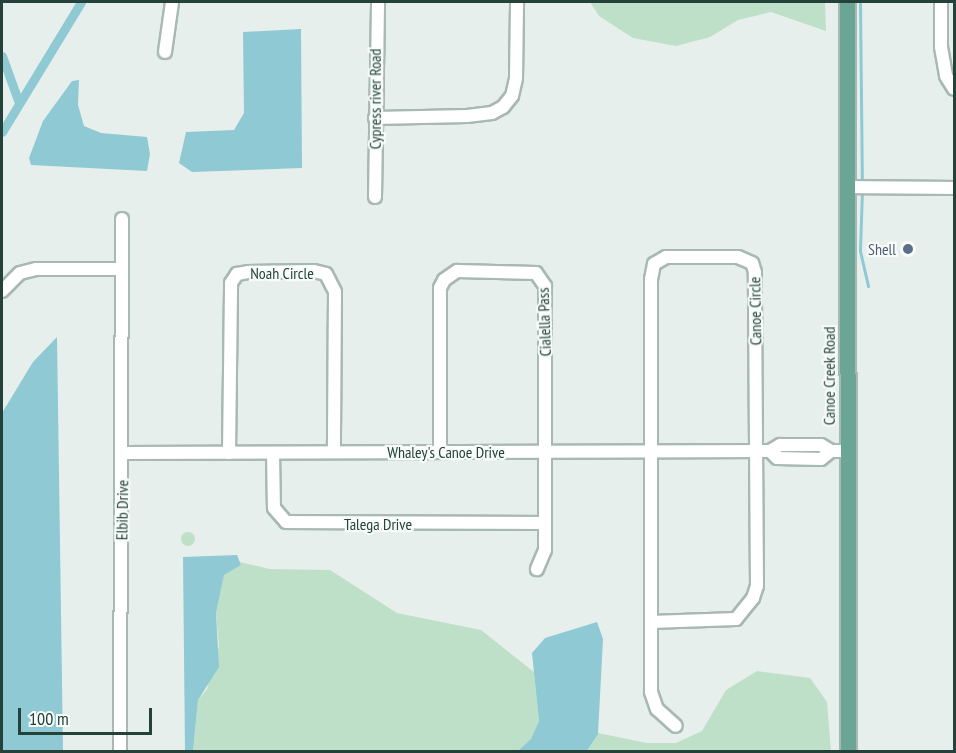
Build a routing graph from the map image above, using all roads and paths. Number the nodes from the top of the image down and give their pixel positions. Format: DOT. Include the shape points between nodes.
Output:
graph roads {
  1 [pos="172,2"];
  2 [pos="378,2"];
  3 [pos="517,2"];
  4 [pos="847,2"];
  5 [pos="941,2"];
  6 [pos="165,52"];
  7 [pos="954,89"];
  8 [pos="375,118"];
  9 [pos="848,187"];
  10 [pos="954,188"];
  11 [pos="375,197"];
  12 [pos="122,219"];
  13 [pos="121,268"];
  14 [pos="2,291"];
  15 [pos="756,451"];
  16 [pos="847,451"];
  17 [pos="440,452"];
  18 [pos="544,452"];
  19 [pos="651,452"];
  20 [pos="123,453"];
  21 [pos="229,453"];
  22 [pos="273,453"];
  23 [pos="334,453"];
  24 [pos="545,523"];
  25 [pos="537,569"];
  26 [pos="651,622"];
  27 [pos="676,726"];
  28 [pos="120,752"];
  29 [pos="848,752"];
  1 -- 6 [label="street"];
  2 -- 8 [label="street, Cypress river Road"];
  3 -- 8 [label="street" via="516,78 512,96 503,107 467,116"];
  4 -- 9 [label="main road, Canoe Creek Road"];
  5 -- 7 [label="street" via="941,47 946,76"];
  8 -- 11 [label="street, Cypress river Road"];
  9 -- 10 [label="street"];
  9 -- 16 [label="main road, Canoe Creek Road"];
  12 -- 13 [label="street, Elbib Drive"];
  13 -- 14 [label="street" via="36,269 20,273"];
  13 -- 20 [label="street, Elbib Drive"];
  15 -- 16 [label="street, Whaley's Canoe Drive" via="770,451 777,458 821,459 831,451"];
  15 -- 19 [label="street, Whaley's Canoe Drive"];
  15 -- 19 [label="street, Canoe Circle" via="755,272 752,263 738,257 666,258 654,264"];
  15 -- 26 [label="street, Canoe Circle" via="757,585 753,598 736,619"];
  16 -- 29 [label="main road, Canoe Creek Road"];
  17 -- 18 [label="street, Whaley's Canoe Drive"];
  17 -- 18 [label="street, Cialella Pass" via="440,288 457,271 525,270 536,273 545,286"];
  17 -- 23 [label="street, Whaley's Canoe Drive"];
  18 -- 19 [label="street, Whaley's Canoe Drive"];
  18 -- 24 [label="street, Cialella Pass"];
  19 -- 26 [label="street, Canoe Circle"];
  20 -- 21 [label="street, Whaley's Canoe Drive"];
  20 -- 28 [label="street, Elbib Drive"];
  21 -- 22 [label="street, Whaley's Canoe Drive"];
  21 -- 23 [label="street, Noah Circle" via="231,284 237,274 248,272 314,271 326,274 335,292"];
  22 -- 23 [label="street, Whaley's Canoe Drive"];
  22 -- 24 [label="street, Talega Drive" via="274,508 286,522"];
  24 -- 25 [label="street, Cialella Pass" via="545,550"];
  26 -- 27 [label="street, Canoe Circle" via="651,692 657,709"];
}
